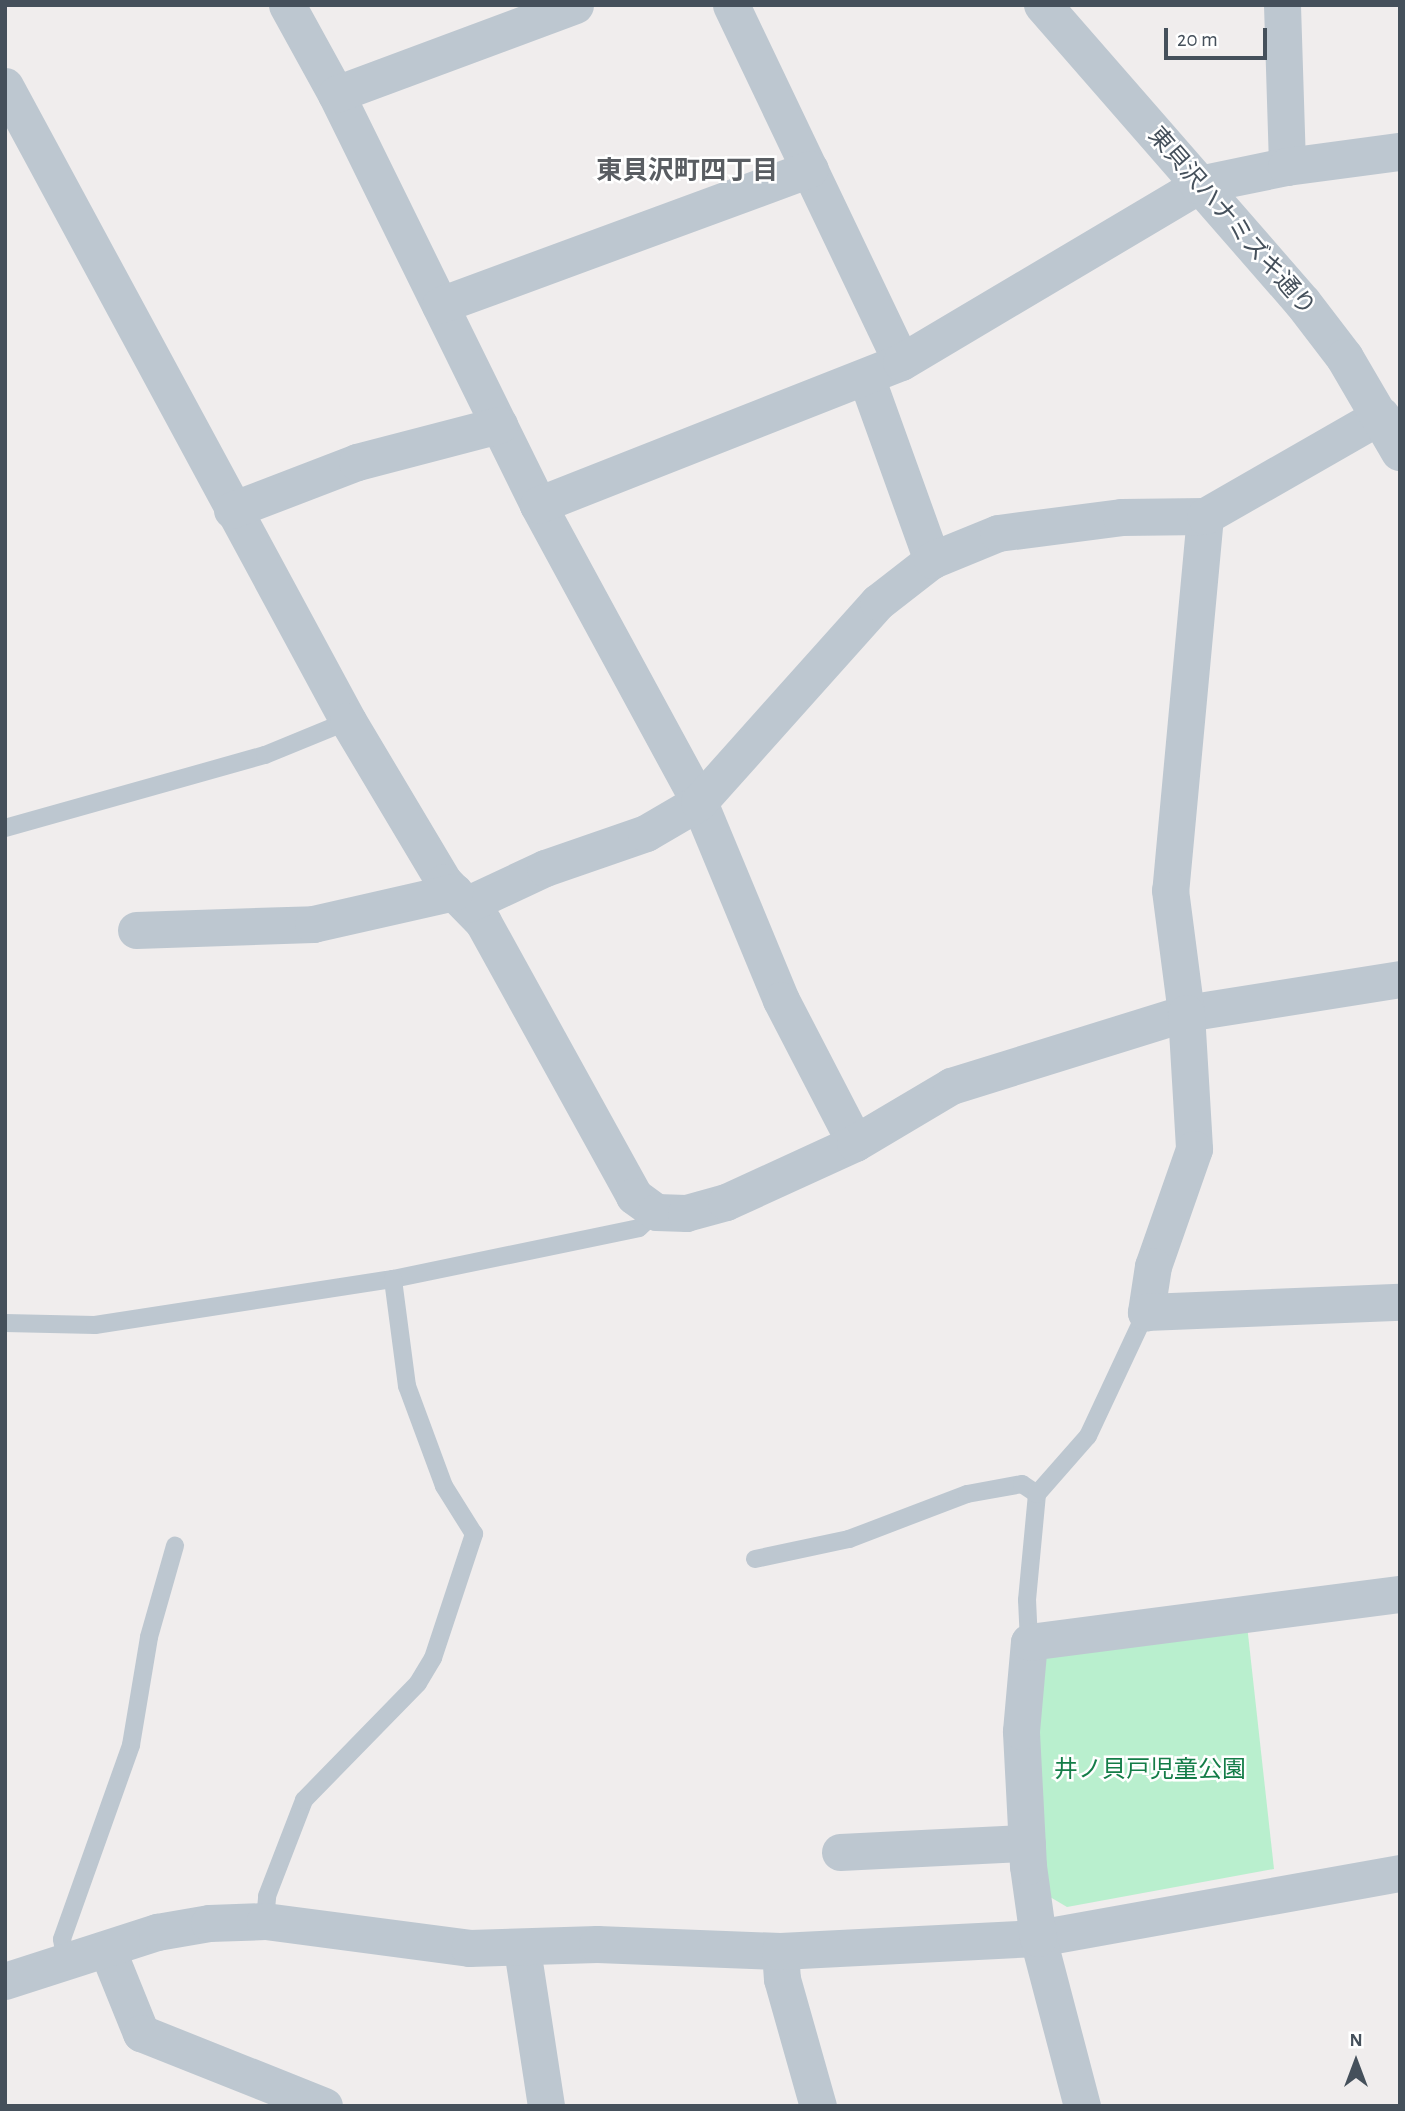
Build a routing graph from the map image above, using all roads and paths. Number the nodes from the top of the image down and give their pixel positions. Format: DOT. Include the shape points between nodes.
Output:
graph roads {
  1 [pos="287,5"];
  2 [pos="575,5"];
  3 [pos="731,5"];
  4 [pos="1043,5"];
  5 [pos="1282,5"];
  6 [pos="5,86"];
  7 [pos="336,94"];
  8 [pos="1400,152"];
  9 [pos="1287,167"];
  10 [pos="810,169"];
  11 [pos="1199,186"];
  12 [pos="440,306"];
  13 [pos="901,362"];
  14 [pos="866,377"];
  15 [pos="1381,415"];
  16 [pos="499,425"];
  17 [pos="1400,452"];
  18 [pos="538,505"];
  19 [pos="232,510"];
  20 [pos="1205,516"];
  21 [pos="932,560"];
  22 [pos="348,721"];
  23 [pos="699,802"];
  24 [pos="5,828"];
  25 [pos="461,898"];
  26 [pos="136,930"];
  27 [pos="1400,978"];
  28 [pos="1186,1013"];
  29 [pos="855,1143"];
  30 [pos="656,1212"];
  31 [pos="393,1279"];
  32 [pos="1400,1302"];
  33 [pos="1146,1312"];
  34 [pos="5,1323"];
  35 [pos="1037,1494"];
  36 [pos="175,1546"];
  37 [pos="755,1559"];
  38 [pos="1400,1594"];
  39 [pos="1029,1642"];
  40 [pos="1027,1843"];
  41 [pos="840,1852"];
  42 [pos="1400,1873"];
  43 [pos="265,1922"];
  44 [pos="1038,1938"];
  45 [pos="107,1949"];
  46 [pos="522,1949"];
  47 [pos="780,1951"];
  48 [pos="66,1962"];
  49 [pos="5,1982"];
  50 [pos="324,2106"];
  51 [pos="546,2106"];
  52 [pos="818,2106"];
  53 [pos="1082,2106"];
  1 -- 7 [label="street"];
  2 -- 7 [label="street"];
  3 -- 10 [label="street"];
  4 -- 11 [label="street, 東貝沢ハナミズキ通り"];
  5 -- 9 [label="street"];
  6 -- 19 [label="street"];
  7 -- 12 [label="street"];
  8 -- 9 [label="street"];
  9 -- 11 [label="street"];
  10 -- 12 [label="street"];
  10 -- 13 [label="street"];
  11 -- 13 [label="street"];
  11 -- 15 [label="street, 東貝沢ハナミズキ通り" via="1303,303"];
  12 -- 16 [label="street"];
  13 -- 14 [label="street"];
  14 -- 18 [label="street"];
  14 -- 21 [label="street"];
  15 -- 17 [label="street, 東貝沢ハナミズキ通り"];
  15 -- 20 [label="street"];
  16 -- 18 [label="street"];
  16 -- 19 [label="street" via="357,462"];
  18 -- 23 [label="street"];
  19 -- 22 [label="street"];
  20 -- 21 [label="street" via="1121,517 998,533"];
  20 -- 28 [label="street" via="1170,890"];
  21 -- 23 [label="street" via="878,602"];
  22 -- 24 [label="lane" via="265,755"];
  22 -- 25 [label="street" via="444,882"];
  23 -- 25 [label="street" via="646,833"];
  23 -- 29 [label="street" via="781,1000"];
  25 -- 26 [label="street" via="313,924"];
  25 -- 30 [label="street" via="483,922 634,1196"];
  27 -- 28 [label="street"];
  28 -- 29 [label="street" via="951,1086"];
  28 -- 33 [label="street" via="1194,1149 1153,1266"];
  29 -- 30 [label="street" via="726,1202 686,1213"];
  30 -- 31 [label="lane" via="639,1228"];
  31 -- 34 [label="lane" via="95,1325"];
  31 -- 43 [label="lane" via="407,1386 444,1486 474,1534 433,1658 418,1683 304,1800 267,1896"];
  32 -- 33 [label="street"];
  33 -- 35 [label="lane" via="1088,1436"];
  35 -- 37 [label="lane" via="1022,1484 967,1494 849,1539"];
  35 -- 39 [label="lane" via="1027,1600"];
  36 -- 48 [label="lane" via="149,1637 131,1745 62,1939"];
  38 -- 39 [label="street"];
  39 -- 40 [label="street" via="1020,1731"];
  40 -- 41 [label="street"];
  40 -- 44 [label="street"];
  42 -- 44 [label="street"];
  43 -- 45 [label="street" via="209,1923 157,1932"];
  43 -- 46 [label="street" via="469,1948"];
  44 -- 47 [label="street"];
  44 -- 53 [label="street"];
  45 -- 48 [label="street"];
  45 -- 50 [label="street" via="141,2033"];
  46 -- 47 [label="street" via="597,1944"];
  46 -- 51 [label="street"];
  47 -- 52 [label="street" via="782,1979"];
  48 -- 49 [label="street"];
}
